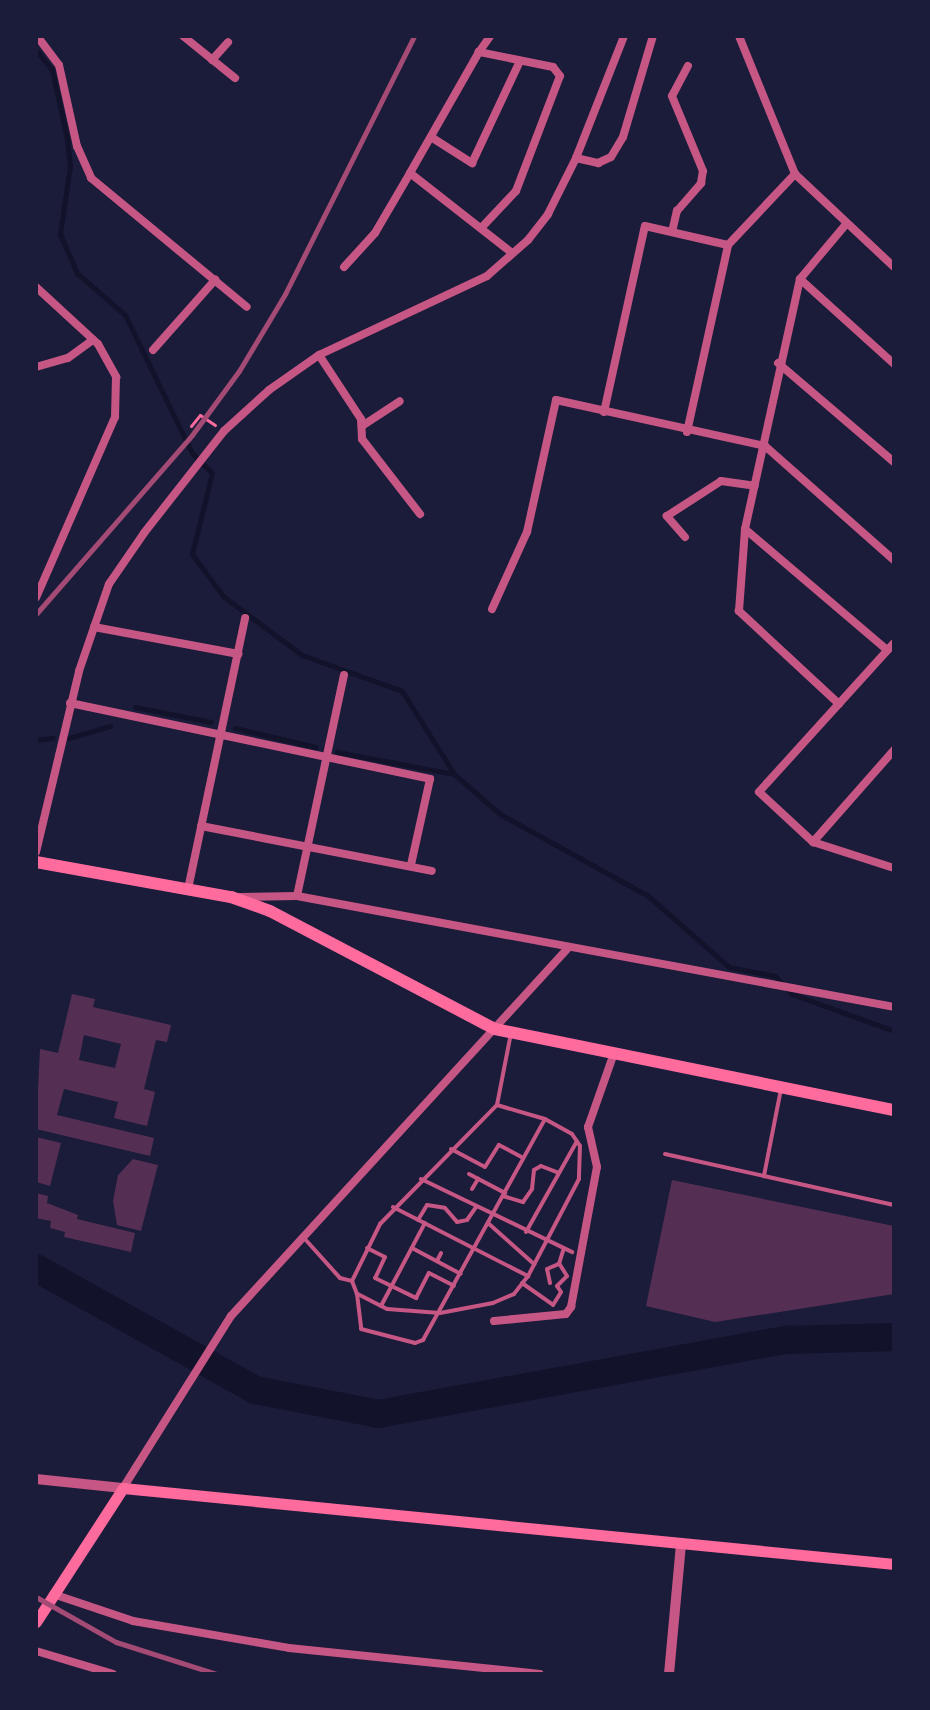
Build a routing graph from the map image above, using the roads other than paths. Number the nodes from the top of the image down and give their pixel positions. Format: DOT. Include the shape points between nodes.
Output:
graph roads {
  1 [pos="37,36"];
  2 [pos="183,36"];
  3 [pos="490,36"];
  4 [pos="624,36"];
  5 [pos="653,36"];
  6 [pos="739,36"];
  7 [pos="228,42"];
  8 [pos="479,52"];
  9 [pos="212,60"];
  10 [pos="520,61"];
  11 [pos="688,66"];
  12 [pos="235,78"];
  13 [pos="431,137"];
  14 [pos="576,158"];
  15 [pos="410,173"];
  16 [pos="795,174"];
  17 [pos="847,223"];
  18 [pos="483,226"];
  19 [pos="672,232"];
  20 [pos="728,245"];
  21 [pos="512,253"];
  22 [pos="344,267"];
  23 [pos="894,267"];
  24 [pos="800,279"];
  25 [pos="215,280"];
  26 [pos="36,287"];
  27 [pos="247,307"];
  28 [pos="93,340"];
  29 [pos="153,350"];
  30 [pos="319,355"];
  31 [pos="778,363"];
  32 [pos="894,364"];
  33 [pos="36,367"];
  34 [pos="400,401"];
  35 [pos="604,412"];
  36 [pos="362,426"];
  37 [pos="687,432"];
  38 [pos="765,446"];
  39 [pos="894,462"];
  40 [pos="755,486"];
  41 [pos="420,514"];
  42 [pos="745,529"];
  43 [pos="685,537"];
  44 [pos="894,560"];
  45 [pos="36,598"];
  46 [pos="492,609"];
  47 [pos="245,618"];
  48 [pos="94,627"];
  49 [pos="891,647"];
  50 [pos="238,654"];
  51 [pos="344,675"];
  52 [pos="70,703"];
  53 [pos="839,704"];
  54 [pos="221,735"];
  55 [pos="894,750"];
  56 [pos="326,759"];
  57 [pos="201,826"];
  58 [pos="813,842"];
  59 [pos="307,847"];
  60 [pos="36,852"];
  61 [pos="36,862"];
  62 [pos="411,865"];
  63 [pos="894,868"];
  64 [pos="432,871"];
  65 [pos="188,889"];
  66 [pos="297,896"];
  67 [pos="231,897"];
  68 [pos="569,947"];
  69 [pos="894,1007"];
  70 [pos="495,1029"];
  71 [pos="511,1032"];
  72 [pos="614,1053"];
  73 [pos="781,1087"];
  74 [pos="497,1105"];
  75 [pos="894,1110"];
  76 [pos="545,1119"];
  77 [pos="577,1141"];
  78 [pos="451,1149"];
  79 [pos="665,1154"];
  80 [pos="523,1158"];
  81 [pos="559,1173"];
  82 [pos="469,1174"];
  83 [pos="764,1176"];
  84 [pos="421,1179"];
  85 [pos="478,1179"];
  86 [pos="472,1189"];
  87 [pos="504,1194"];
  88 [pos="894,1205"];
  89 [pos="393,1207"];
  90 [pos="476,1207"];
  91 [pos="493,1215"];
  92 [pos="418,1220"];
  93 [pos="425,1223"];
  94 [pos="488,1223"];
  95 [pos="526,1232"];
  96 [pos="302,1236"];
  97 [pos="546,1242"];
  98 [pos="367,1248"];
  99 [pos="412,1248"];
  100 [pos="474,1249"];
  101 [pos="563,1251"];
  102 [pos="572,1252"];
  103 [pos="441,1253"];
  104 [pos="437,1261"];
  105 [pos="534,1264"];
  106 [pos="559,1264"];
  107 [pos="461,1274"];
  108 [pos="528,1276"];
  109 [pos="352,1281"];
  110 [pos="522,1283"];
  111 [pos="550,1283"];
  112 [pos="392,1286"];
  113 [pos="454,1286"];
  114 [pos="557,1286"];
  115 [pos="539,1290"];
  116 [pos="357,1294"];
  117 [pos="381,1306"];
  118 [pos="440,1313"];
  119 [pos="494,1321"];
  120 [pos="36,1479"];
  121 [pos="123,1488"];
  122 [pos="681,1545"];
  123 [pos="894,1564"];
  124 [pos="53,1594"];
  125 [pos="36,1622"];
  126 [pos="36,1651"];
  127 [pos="113,1674"];
  128 [pos="540,1674"];
  129 [pos="669,1674"];
  1 -- 25 [label="street" via="59,65 77,146 91,178"];
  2 -- 9 [label="street"];
  3 -- 8 [label="street"];
  4 -- 14 [label="street"];
  5 -- 14 [label="street" via="623,137 611,157 598,163"];
  6 -- 16 [label="street"];
  7 -- 9 [label="street"];
  8 -- 10 [label="street"];
  8 -- 13 [label="street"];
  9 -- 12 [label="street"];
  10 -- 13 [label="street" via="472,163"];
  10 -- 18 [label="street" via="553,67 560,76 516,191"];
  11 -- 19 [label="street" via="672,96 703,171 701,183 677,211"];
  13 -- 15 [label="street"];
  14 -- 21 [label="street" via="548,214"];
  15 -- 18 [label="street"];
  15 -- 22 [label="street" via="375,233"];
  16 -- 17 [label="street"];
  16 -- 20 [label="street"];
  17 -- 23 [label="street"];
  17 -- 24 [label="street"];
  18 -- 21 [label="street"];
  19 -- 20 [label="street"];
  19 -- 35 [label="street" via="645,226"];
  20 -- 37 [label="street"];
  21 -- 30 [label="street" via="487,276 449,297"];
  24 -- 31 [label="street"];
  24 -- 32 [label="street"];
  25 -- 27 [label="street"];
  25 -- 29 [label="street"];
  26 -- 28 [label="street"];
  28 -- 33 [label="street" via="68,358"];
  28 -- 45 [label="street" via="116,377 115,417"];
  30 -- 36 [label="street"];
  30 -- 48 [label="street" via="224,431 109,584"];
  31 -- 38 [label="street"];
  31 -- 39 [label="street"];
  34 -- 36 [label="street"];
  35 -- 37 [label="street"];
  35 -- 46 [label="street" via="556,400 527,532"];
  36 -- 41 [label="street" via="362,439"];
  37 -- 38 [label="street"];
  38 -- 40 [label="street"];
  38 -- 44 [label="street"];
  40 -- 42 [label="street"];
  40 -- 43 [label="street" via="721,481 667,516"];
  42 -- 49 [label="street"];
  42 -- 53 [label="street" via="739,611"];
  47 -- 50 [label="street"];
  48 -- 50 [label="street"];
  48 -- 52 [label="street"];
  49 -- 53 [label="street"];
  50 -- 54 [label="street"];
  51 -- 56 [label="street"];
  52 -- 54 [label="street"];
  52 -- 60 [label="street"];
  53 -- 58 [label="street" via="759,792"];
  54 -- 56 [label="street"];
  54 -- 57 [label="street"];
  55 -- 58 [label="street"];
  56 -- 59 [label="street"];
  56 -- 62 [label="street" via="430,779"];
  57 -- 59 [label="street"];
  57 -- 65 [label="street"];
  58 -- 63 [label="street"];
  59 -- 62 [label="street"];
  59 -- 66 [label="street"];
  61 -- 65 [label="highway"];
  62 -- 64 [label="street"];
  65 -- 67 [label="highway"];
  66 -- 67 [label="street"];
  66 -- 68 [label="street"];
  67 -- 70 [label="highway" via="270,911"];
  68 -- 69 [label="street"];
  68 -- 70 [label="street"];
  70 -- 71 [label="highway"];
  70 -- 96 [label="street"];
  71 -- 72 [label="highway"];
  71 -- 74 [label="lane"];
  72 -- 73 [label="highway"];
  72 -- 119 [label="street" via="588,1127 597,1167 571,1307 566,1314"];
  73 -- 75 [label="highway"];
  73 -- 83 [label="lane"];
  74 -- 76 [label="lane"];
  74 -- 78 [label="lane"];
  76 -- 77 [label="lane"];
  76 -- 80 [label="lane"];
  77 -- 81 [label="lane"];
  77 -- 97 [label="lane" via="583,1160 579,1179"];
  78 -- 80 [label="lane" via="485,1167 499,1145"];
  78 -- 84 [label="lane"];
  79 -- 83 [label="lane"];
  80 -- 87 [label="lane"];
  81 -- 87 [label="lane" via="541,1166 534,1170 532,1189 523,1202"];
  81 -- 95 [label="lane"];
  82 -- 85 [label="lane"];
  83 -- 88 [label="lane"];
  84 -- 89 [label="lane"];
  84 -- 90 [label="lane"];
  85 -- 86 [label="lane"];
  85 -- 87 [label="lane"];
  87 -- 91 [label="lane"];
  89 -- 92 [label="lane"];
  89 -- 98 [label="lane"];
  90 -- 91 [label="lane"];
  90 -- 92 [label="lane" via="467,1220 457,1222 445,1208 427,1205"];
  91 -- 94 [label="lane"];
  91 -- 95 [label="lane"];
  92 -- 93 [label="lane"];
  93 -- 99 [label="lane"];
  93 -- 100 [label="lane"];
  94 -- 100 [label="lane"];
  94 -- 105 [label="lane"];
  95 -- 97 [label="lane"];
  96 -- 109 [label="lane" via="340,1278"];
  96 -- 121 [label="street" via="231,1316 186,1380"];
  97 -- 101 [label="lane"];
  97 -- 105 [label="lane"];
  98 -- 109 [label="lane"];
  98 -- 112 [label="lane" via="385,1257 375,1278"];
  99 -- 104 [label="lane"];
  99 -- 112 [label="lane"];
  100 -- 107 [label="lane"];
  100 -- 108 [label="lane"];
  101 -- 102 [label="lane"];
  101 -- 106 [label="lane"];
  103 -- 104 [label="lane"];
  104 -- 107 [label="lane"];
  105 -- 108 [label="lane"];
  106 -- 111 [label="lane" via="547,1269"];
  106 -- 114 [label="lane" via="567,1276"];
  107 -- 113 [label="lane"];
  108 -- 110 [label="lane"];
  109 -- 116 [label="lane"];
  110 -- 115 [label="lane"];
  110 -- 118 [label="lane" via="514,1294 493,1303"];
  111 -- 114 [label="lane"];
  111 -- 115 [label="lane"];
  112 -- 113 [label="lane" via="416,1298 429,1273"];
  112 -- 117 [label="lane"];
  113 -- 118 [label="lane"];
  114 -- 115 [label="lane" via="561,1292 553,1305 545,1303"];
  116 -- 117 [label="lane"];
  116 -- 118 [label="lane" via="361,1329 415,1343 423,1340"];
  117 -- 118 [label="lane"];
  120 -- 121 [label="street"];
  121 -- 122 [label="main road"];
  121 -- 124 [label="main road"];
  122 -- 123 [label="main road"];
  122 -- 129 [label="street"];
  124 -- 125 [label="main road"];
  124 -- 128 [label="street" via="133,1621 289,1648"];
  126 -- 127 [label="street"];
}
